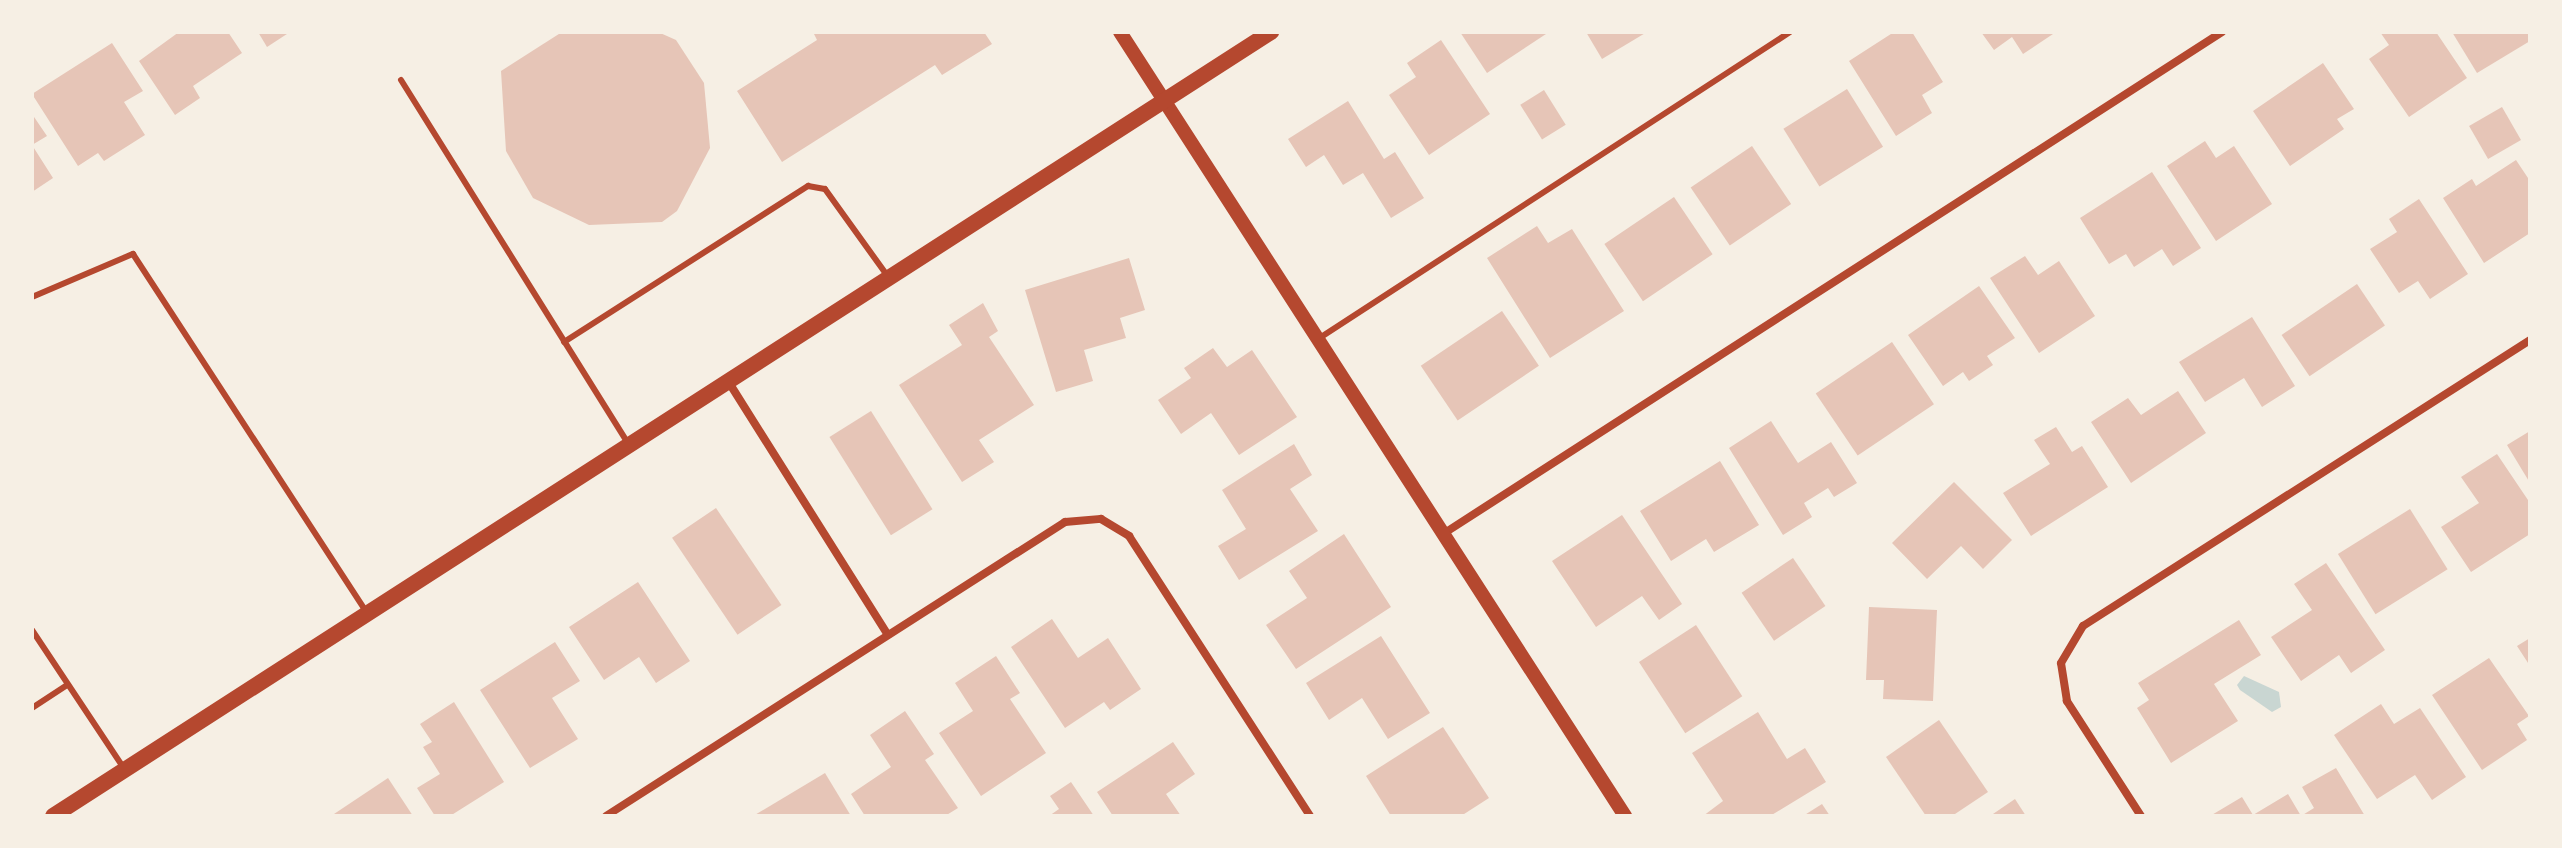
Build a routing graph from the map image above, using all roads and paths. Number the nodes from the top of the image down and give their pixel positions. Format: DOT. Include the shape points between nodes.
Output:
graph roads {
  1 [pos="1120,32"];
  2 [pos="1271,32"];
  3 [pos="1790,32"];
  4 [pos="2222,32"];
  5 [pos="401,80"];
  6 [pos="1164,101"];
  7 [pos="889,278"];
  8 [pos="32,297"];
  9 [pos="1318,339"];
  10 [pos="2530,340"];
  11 [pos="564,342"];
  12 [pos="728,381"];
  13 [pos="629,445"];
  14 [pos="1443,534"];
  15 [pos="368,614"];
  16 [pos="32,630"];
  17 [pos="888,635"];
  18 [pos="67,685"];
  19 [pos="32,708"];
  20 [pos="125,770"];
  21 [pos="53,816"];
  22 [pos="606,816"];
  23 [pos="1310,816"];
  24 [pos="1625,816"];
  25 [pos="2141,816"];
  1 -- 6 [label="street"];
  2 -- 6 [label="main road"];
  3 -- 9 [label="lane"];
  4 -- 14 [label="street"];
  5 -- 11 [label="lane"];
  6 -- 7 [label="main road"];
  6 -- 9 [label="street"];
  7 -- 11 [label="lane" via="825,189 808,186"];
  7 -- 12 [label="main road"];
  8 -- 15 [label="lane" via="133,254"];
  9 -- 14 [label="street"];
  10 -- 25 [label="street" via="2083,626 2061,663 2067,701"];
  11 -- 13 [label="lane"];
  12 -- 13 [label="main road"];
  12 -- 17 [label="street"];
  13 -- 15 [label="main road"];
  14 -- 24 [label="street"];
  15 -- 20 [label="main road"];
  16 -- 18 [label="lane"];
  17 -- 22 [label="street"];
  17 -- 23 [label="street" via="1065,522 1101,519 1129,536"];
  18 -- 19 [label="lane"];
  18 -- 20 [label="lane"];
  20 -- 21 [label="main road"];
}
